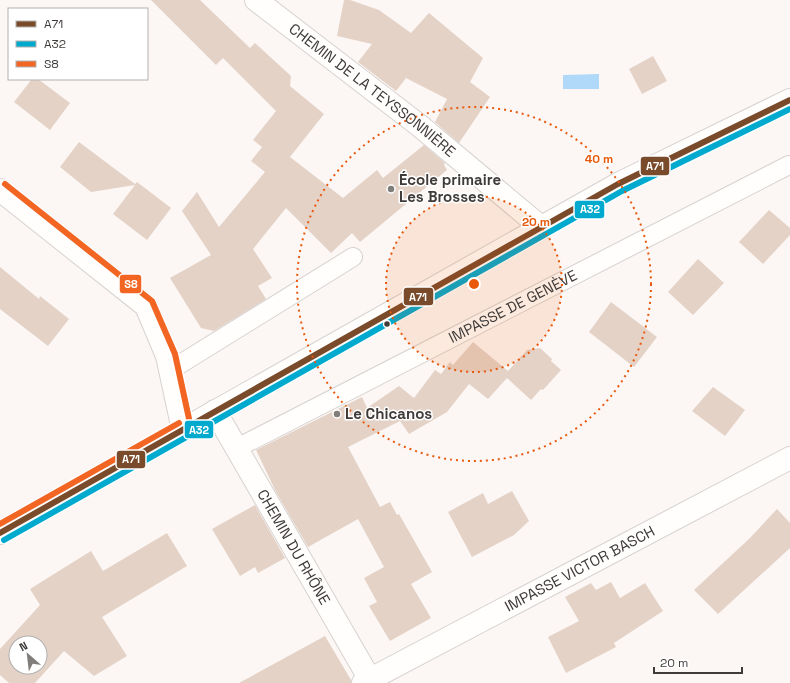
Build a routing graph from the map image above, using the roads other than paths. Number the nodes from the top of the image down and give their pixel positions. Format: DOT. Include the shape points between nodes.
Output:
graph roads {
  1 [pos="256,0"];
  2 [pos="790,100"];
  3 [pos="789,165"];
  4 [pos="0,190"];
  5 [pos="542,228"];
  6 [pos="353,257"];
  7 [pos="169,371"];
  8 [pos="216,411"];
  9 [pos="183,430"];
  10 [pos="236,448"];
  11 [pos="790,458"];
  12 [pos="0,533"];
  13 [pos="368,682"];
  1 -- 5 [label="street, CHEMIN DE LA TEYSSONNIÈRE" via="420,126"];
  2 -- 5 [label="street" via="618,184"];
  3 -- 10 [label="lane, IMPASSE DE GENÈVE"];
  4 -- 7 [label="street" via="146,306 167,356"];
  5 -- 8 [label="street"];
  6 -- 7 [label="lane"];
  7 -- 9 [label="street"];
  8 -- 9 [label="street"];
  8 -- 10 [label="street, CHEMIN DU RHÔNE"];
  9 -- 12 [label="street"];
  10 -- 13 [label="street, CHEMIN DU RHÔNE"];
  11 -- 13 [label="street, IMPASSE VICTOR BASCH"];
}
